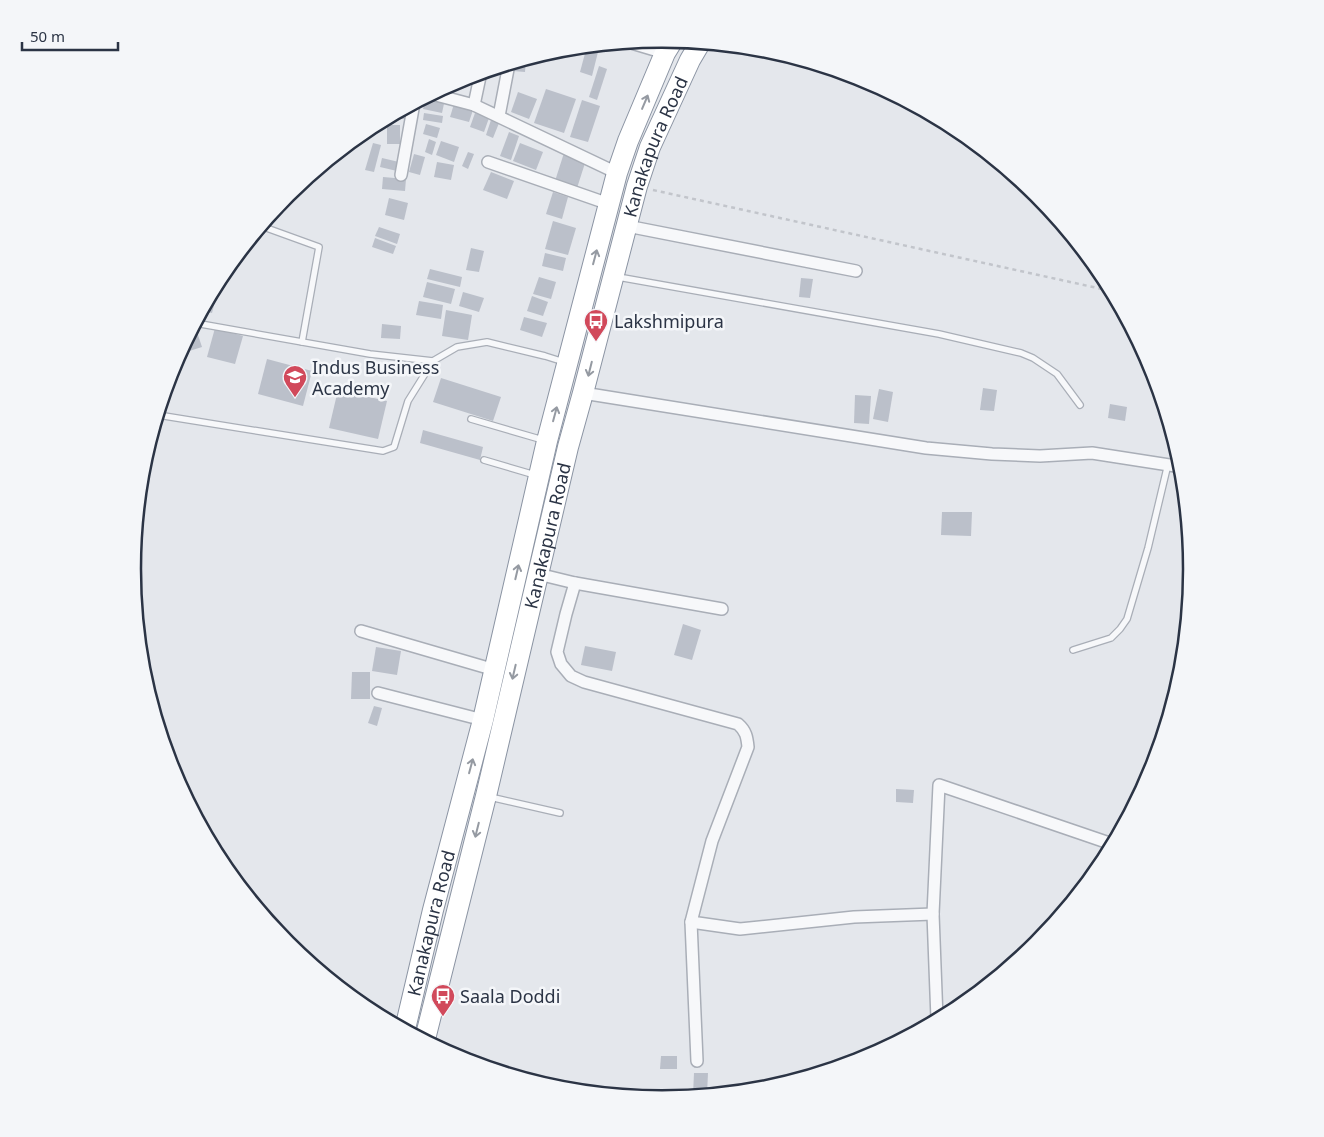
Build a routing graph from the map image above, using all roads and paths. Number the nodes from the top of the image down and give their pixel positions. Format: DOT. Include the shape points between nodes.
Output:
graph roads {
  1 [pos="668,48"];
  2 [pos="696,49"];
  3 [pos="508,71"];
  4 [pos="479,81"];
  5 [pos="442,97"];
  6 [pos="474,105"];
  7 [pos="413,111"];
  8 [pos="499,116"];
  9 [pos="488,162"];
  10 [pos="617,173"];
  11 [pos="401,175"];
  12 [pos="637,186"];
  13 [pos="610,204"];
  14 [pos="627,226"];
  15 [pos="267,228"];
  16 [pos="856,271"];
  17 [pos="613,276"];
  18 [pos="1101,289"];
  19 [pos="202,324"];
  20 [pos="302,342"];
  21 [pos="433,361"];
  22 [pos="568,364"];
  23 [pos="583,393"];
  24 [pos="1080,405"];
  25 [pos="164,417"];
  26 [pos="471,420"];
  27 [pos="547,441"];
  28 [pos="484,460"];
  29 [pos="1168,464"];
  30 [pos="1173,465"];
  31 [pos="539,476"];
  32 [pos="538,574"];
  33 [pos="575,583"];
  34 [pos="722,609"];
  35 [pos="516,622"];
  36 [pos="361,631"];
  37 [pos="1073,650"];
  38 [pos="494,670"];
  39 [pos="378,693"];
  40 [pos="483,720"];
  41 [pos="486,796"];
  42 [pos="560,813"];
  43 [pos="1105,842"];
  44 [pos="933,914"];
  45 [pos="691,922"];
  46 [pos="937,1011"];
  47 [pos="406,1022"];
  48 [pos="426,1033"];
  49 [pos="697,1061"];
  10 -- 1 [label="highway, Kanakapura Road, one-way"];
  2 -- 12 [label="highway, Kanakapura Road" via="650,147"];
  3 -- 8 [label="street"];
  4 -- 6 [label="street"];
  5 -- 6 [label="street"];
  6 -- 8 [label="street"];
  7 -- 11 [label="street"];
  8 -- 10 [label="street"];
  9 -- 13 [label="street"];
  10 -- 13 [label="highway, Kanakapura Road"];
  12 -- 14 [label="highway, Kanakapura Road"];
  12 -- 18 [label="path"];
  22 -- 13 [label="highway, Kanakapura Road, one-way"];
  14 -- 16 [label="street"];
  14 -- 17 [label="highway, Kanakapura Road"];
  15 -- 20 [label="lane" via="318,247"];
  17 -- 23 [label="highway, Kanakapura Road, one-way"];
  17 -- 24 [label="lane" via="938,334 1022,353 1057,374"];
  19 -- 20 [label="lane"];
  20 -- 21 [label="lane"];
  21 -- 22 [label="lane" via="457,347 487,342"];
  21 -- 25 [label="lane" via="408,401 394,448 383,451"];
  27 -- 22 [label="highway, Kanakapura Road, one-way"];
  23 -- 29 [label="street" via="926,448 1040,456 1092,452"];
  23 -- 32 [label="highway, Kanakapura Road"];
  26 -- 27 [label="lane"];
  27 -- 31 [label="highway, Kanakapura Road"];
  28 -- 31 [label="lane"];
  29 -- 30 [label="street"];
  29 -- 37 [label="lane" via="1127,618 1111,638"];
  35 -- 31 [label="highway, Kanakapura Road, one-way"];
  32 -- 33 [label="street"];
  32 -- 35 [label="highway, Kanakapura Road"];
  33 -- 34 [label="street"];
  33 -- 45 [label="street" via="557,652 560,664 571,676 738,724 747,736 748,747 712,841"];
  35 -- 38 [label="highway, Kanakapura Road"];
  35 -- 41 [label="highway, Kanakapura Road, one-way"];
  36 -- 38 [label="street"];
  38 -- 40 [label="highway, Kanakapura Road"];
  39 -- 40 [label="street"];
  47 -- 40 [label="highway, Kanakapura Road, one-way"];
  41 -- 42 [label="lane"];
  41 -- 48 [label="highway, Kanakapura Road, one-way"];
  43 -- 44 [label="street" via="938,785"];
  44 -- 45 [label="street" via="854,917 740,929"];
  44 -- 46 [label="street"];
  45 -- 49 [label="street"];
}
